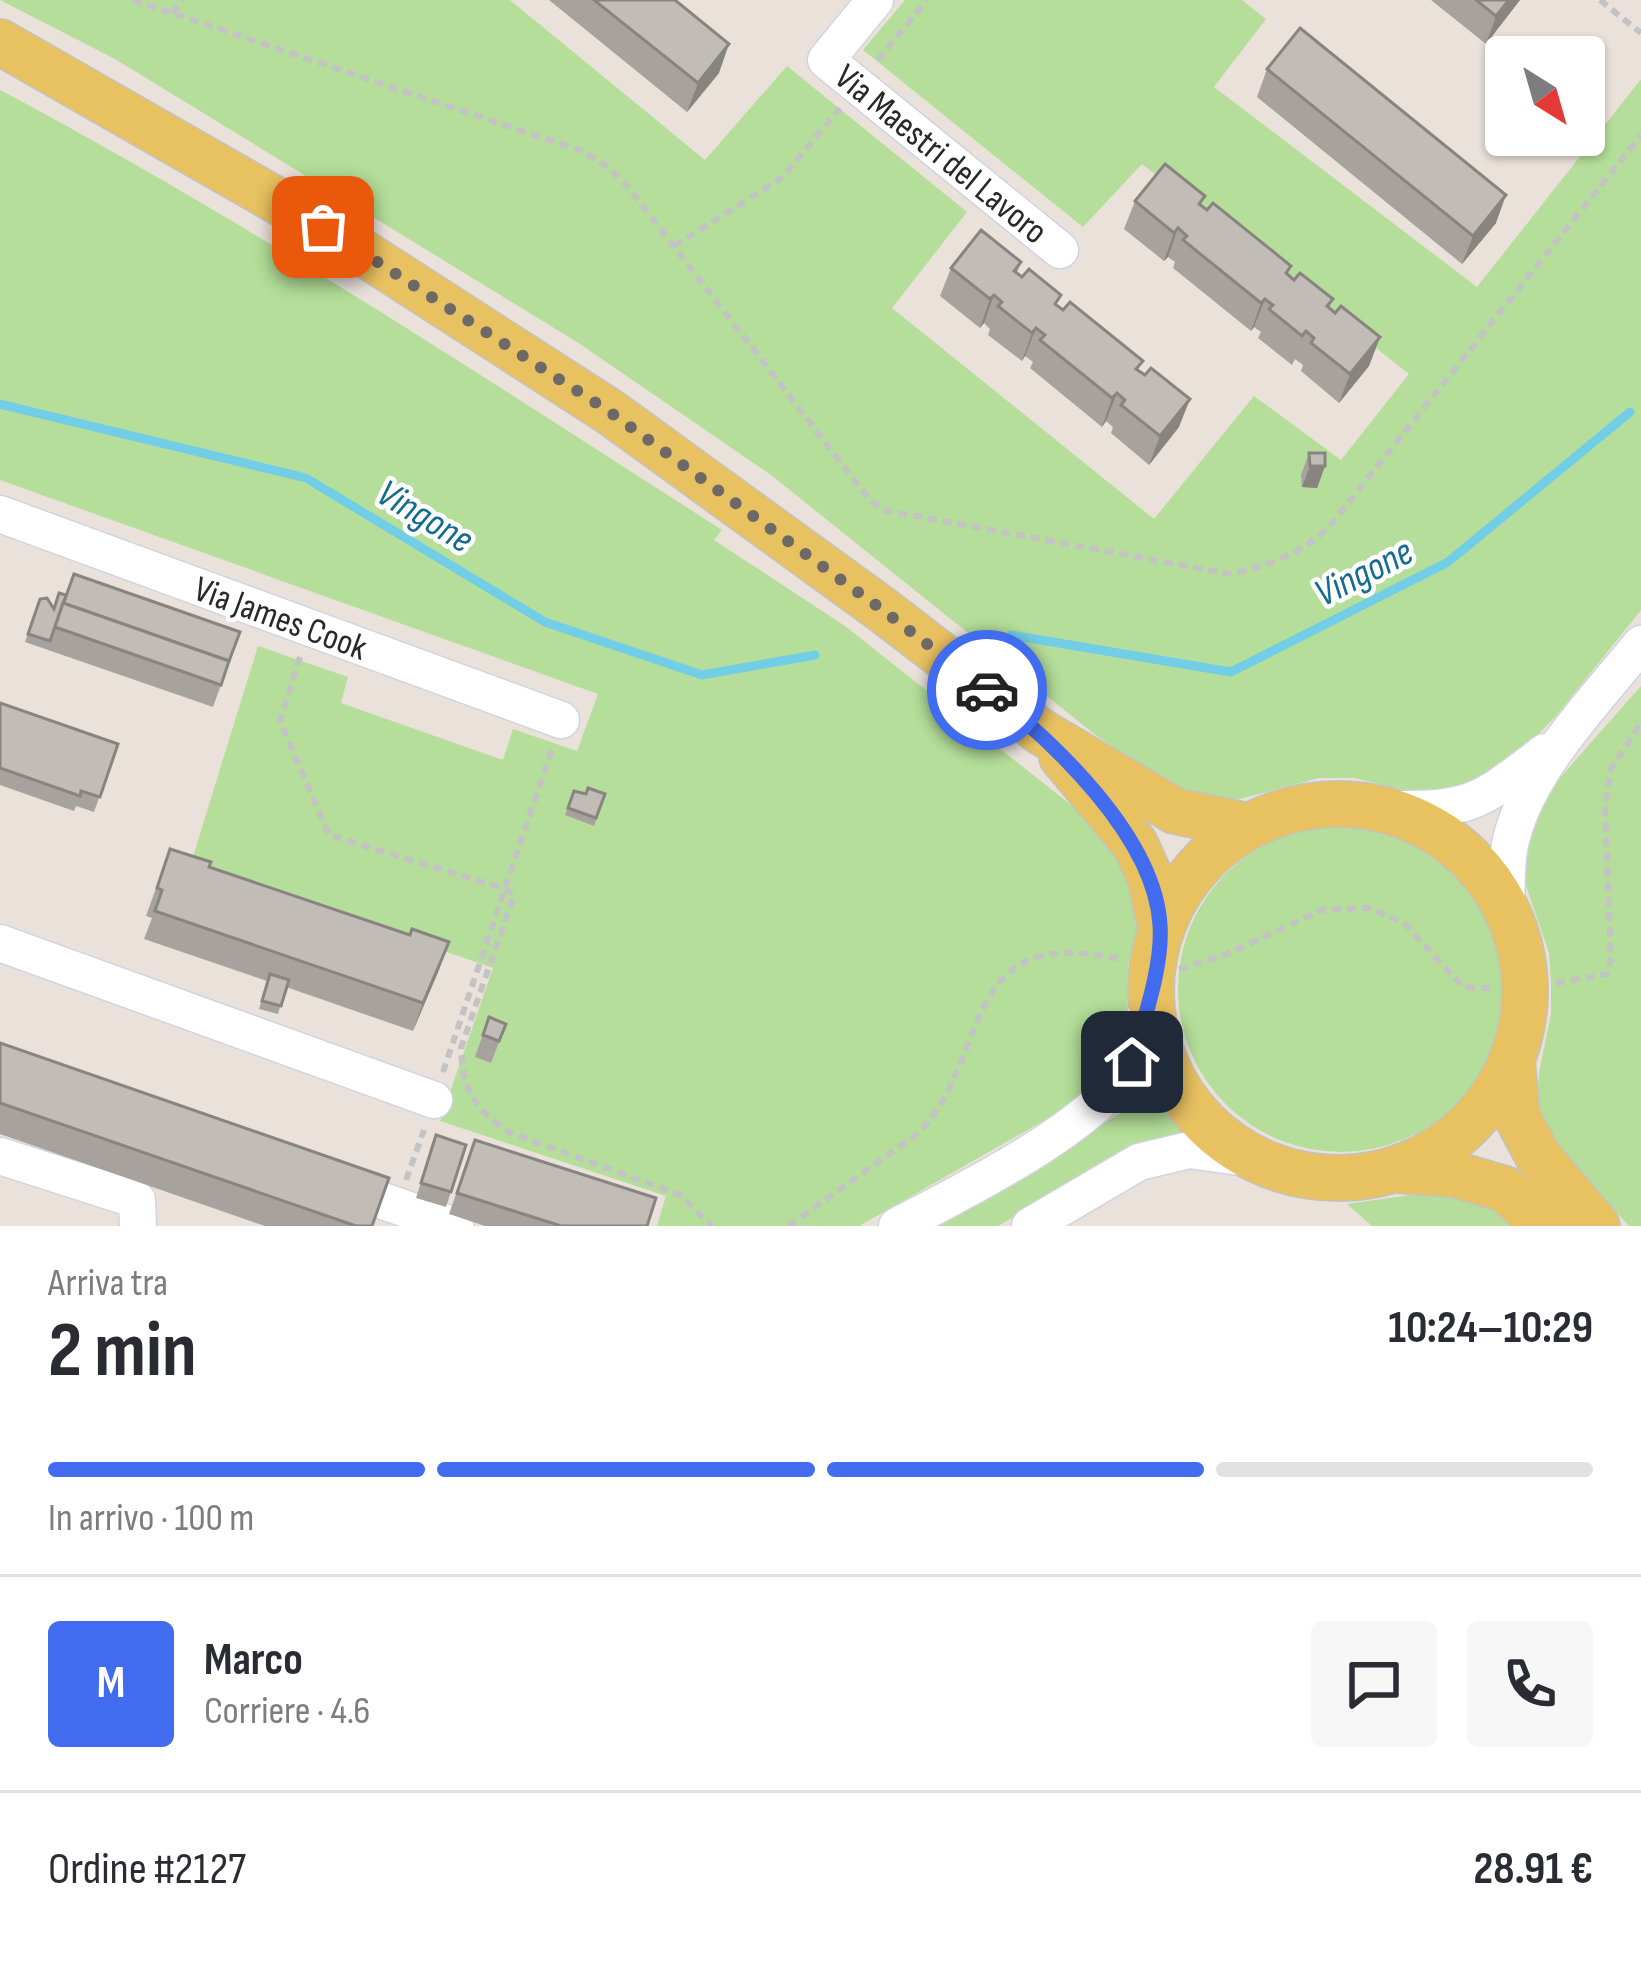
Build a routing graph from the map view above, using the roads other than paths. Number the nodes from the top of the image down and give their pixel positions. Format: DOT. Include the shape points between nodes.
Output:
graph roads {
  1 [pos="875,0"];
  2 [pos="0,42"];
  3 [pos="1060,250"];
  4 [pos="0,514"];
  5 [pos="1641,644"];
  6 [pos="561,721"];
  7 [pos="1041,732"];
  8 [pos="1568,736"];
  9 [pos="1387,809"];
  10 [pos="1248,826"];
  11 [pos="1506,907"];
  12 [pos="1161,927"];
  13 [pos="0,944"];
  14 [pos="1164,984"];
  15 [pos="1512,1061"];
  16 [pos="434,1100"];
  17 [pos="0,1156"];
  18 [pos="1247,1158"];
  19 [pos="1394,1170"];
  20 [pos="307,1174"];
  21 [pos="138,1226"];
  22 [pos="455,1226"];
  23 [pos="897,1226"];
  24 [pos="1030,1226"];
  25 [pos="1546,1226"];
  26 [pos="1597,1226"];
  1 -- 3 [label="street, Via Maestri del Lavoro" via="826,60"];
  2 -- 7 [label="main road" via="323,227 610,412"];
  4 -- 6 [label="street, Via James Cook"];
  5 -- 8 [label="street"];
  7 -- 10 [label="main road" via="1175,811"];
  7 -- 12 [label="main road" via="1136,844"];
  8 -- 9 [label="street" via="1479,800 1448,810"];
  8 -- 11 [label="street" via="1525,800 1509,846"];
  9 -- 10 [label="main road" via="1316,804"];
  9 -- 11 [label="main road" via="1435,830 1476,863"];
  10 -- 12 [label="main road" via="1195,868"];
  11 -- 15 [label="main road" via="1523,957 1525,1010"];
  12 -- 14 [label="main road"];
  13 -- 16 [label="street"];
  14 -- 18 [label="main road" via="1163,1062 1198,1117"];
  14 -- 23 [label="street" via="1132,1062 1105,1100 991,1177"];
  15 -- 19 [label="main road" via="1484,1109 1444,1146"];
  15 -- 26 [label="main road" via="1517,1117 1538,1156"];
  17 -- 21 [label="street" via="137,1200"];
  18 -- 19 [label="main road" via="1335,1179"];
  18 -- 24 [label="street" via="1189,1150 1139,1162"];
  19 -- 25 [label="main road" via="1454,1174 1505,1190"];
  20 -- 22 [label="street"];
}
